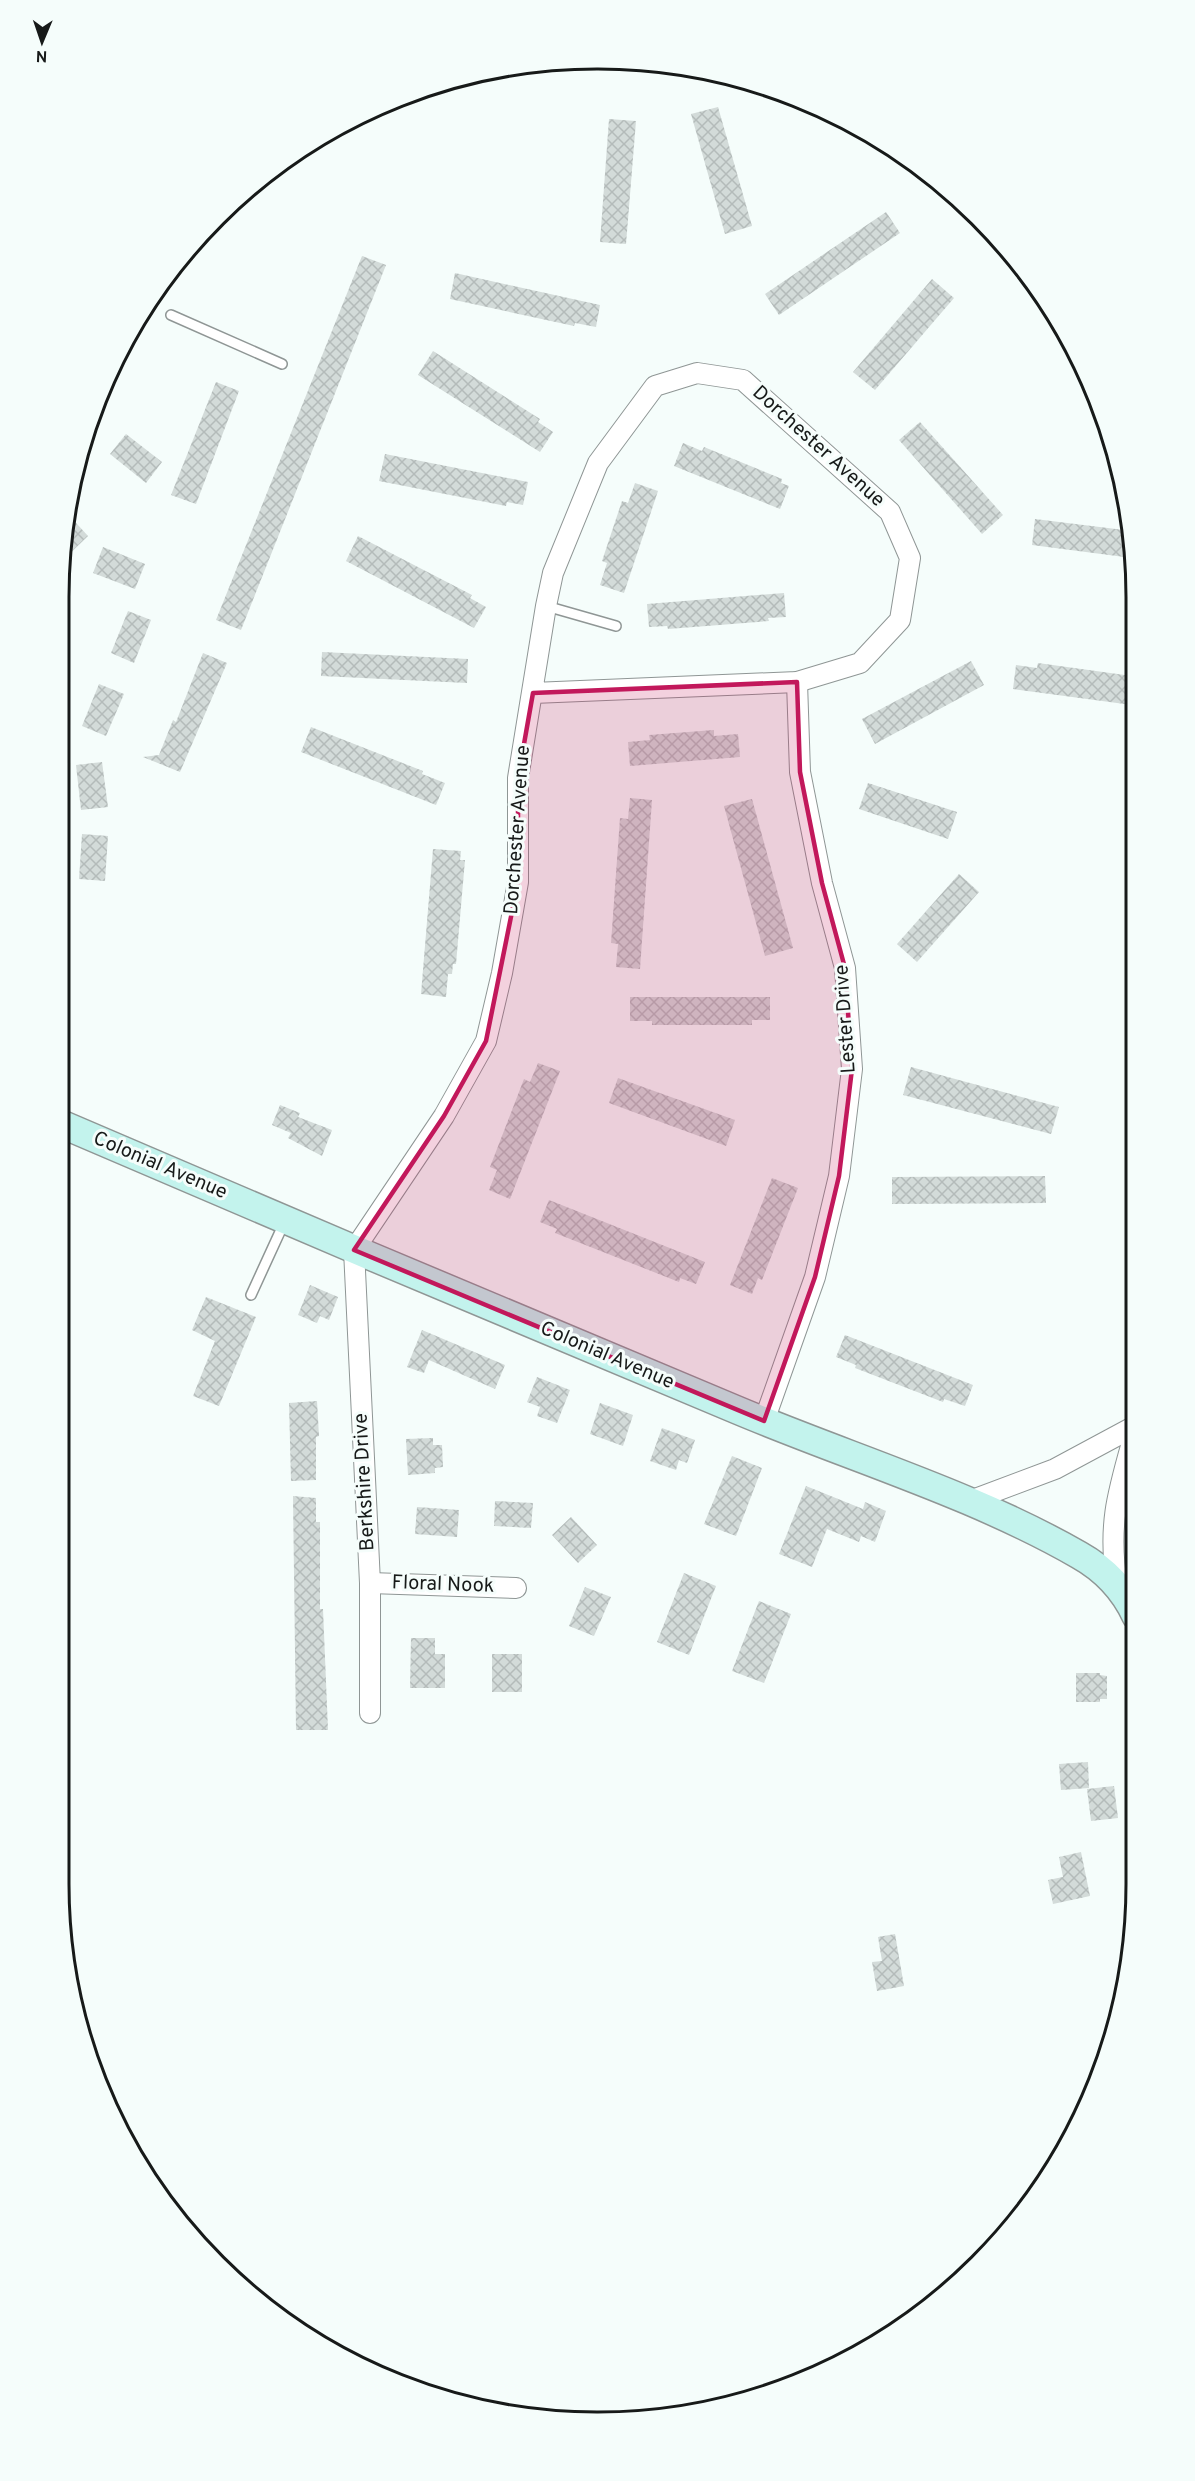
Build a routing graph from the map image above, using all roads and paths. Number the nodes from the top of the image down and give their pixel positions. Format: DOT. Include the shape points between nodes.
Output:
graph roads {
  1 [pos="171,315"];
  2 [pos="282,364"];
  3 [pos="546,606"];
  4 [pos="616,626"];
  5 [pos="797,682"];
  6 [pos="533,693"];
  7 [pos="69,1128"];
  8 [pos="285,1220"];
  9 [pos="354,1250"];
  10 [pos="251,1295"];
  11 [pos="764,1421"];
  12 [pos="1126,1430"];
  13 [pos="1126,1464"];
  14 [pos="967,1502"];
  15 [pos="370,1583"];
  16 [pos="1117,1584"];
  17 [pos="516,1588"];
  18 [pos="1126,1598"];
  19 [pos="370,1713"];
  1 -- 2 [label="lane"];
  3 -- 4 [label="lane"];
  3 -- 5 [label="street, Dorchester Avenue" via="553,573 598,463 655,386 697,373 743,381 890,512 910,558 900,620 860,663"];
  3 -- 6 [label="street, Dorchester Avenue"];
  5 -- 6 [label="street, Dorchester Avenue"];
  5 -- 11 [label="street, Lester Drive" via="800,772 822,883 845,968 852,1069 839,1176 815,1277"];
  6 -- 9 [label="street, Dorchester Avenue" via="518,778 518,882 486,1041 444,1116"];
  7 -- 8 [label="street, Colonial Avenue"];
  8 -- 9 [label="street, Colonial Avenue"];
  8 -- 10 [label="lane"];
  9 -- 11 [label="street, Colonial Avenue"];
  9 -- 15 [label="street, Berkshire Drive"];
  11 -- 14 [label="street, Colonial Avenue"];
  12 -- 14 [label="street" via="1055,1469"];
  13 -- 16 [label="street" via="1114,1506 1112,1553"];
  14 -- 16 [label="street, Colonial Avenue" via="1082,1556"];
  15 -- 17 [label="street, Floral Nook"];
  15 -- 19 [label="street, Berkshire Drive"];
  16 -- 18 [label="street, Colonial Avenue"];
}
